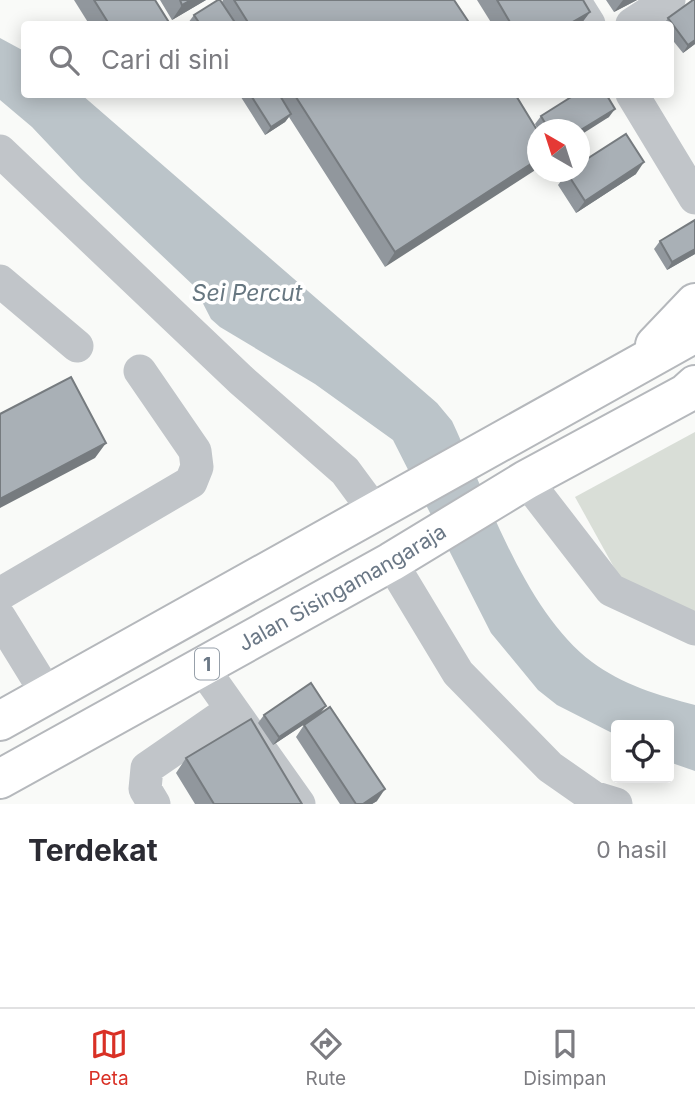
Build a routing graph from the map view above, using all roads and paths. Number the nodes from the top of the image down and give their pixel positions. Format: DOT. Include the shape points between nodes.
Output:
graph roads {
  1 [pos="574,0"];
  2 [pos="669,0"];
  3 [pos="587,21"];
  4 [pos="637,21"];
  5 [pos="634,98"];
  6 [pos="0,151"];
  7 [pos="695,198"];
  8 [pos="0,281"];
  9 [pos="695,303"];
  10 [pos="695,332"];
  11 [pos="77,346"];
  12 [pos="640,362"];
  13 [pos="140,371"];
  14 [pos="692,390"];
  15 [pos="526,480"];
  16 [pos="380,510"];
  17 [pos="402,556"];
  18 [pos="0,594"];
  19 [pos="0,618"];
  20 [pos="695,629"];
  21 [pos="202,667"];
  22 [pos="47,694"];
  23 [pos="231,710"];
  24 [pos="0,722"];
  25 [pos="0,779"];
  26 [pos="153,804"];
  27 [pos="299,804"];
  28 [pos="616,804"];
  1 -- 3 [label="street"];
  2 -- 4 [label="street"];
  5 -- 7 [label="street"];
  6 -- 16 [label="street" via="241,380 345,471"];
  8 -- 11 [label="street"];
  9 -- 12 [label="highway"];
  10 -- 12 [label="highway, 1"];
  12 -- 16 [label="highway, 1"];
  13 -- 18 [label="street" via="195,452 197,467 191,482"];
  14 -- 15 [label="highway, Jalan Sisingamangaraja / 1"];
  15 -- 17 [label="highway, Jalan Sisingamangaraja / 1"];
  15 -- 20 [label="street" via="587,553 611,590"];
  16 -- 22 [label="highway, 1"];
  17 -- 21 [label="highway, Jalan Sisingamangaraja / 1"];
  17 -- 28 [label="street" via="458,673 550,767 593,797"];
  19 -- 22 [label="street"];
  21 -- 23 [label="street"];
  21 -- 25 [label="highway, Jalan Sisingamangaraja / 1"];
  22 -- 24 [label="highway, 1"];
  23 -- 26 [label="street" via="147,768 145,789"];
  23 -- 27 [label="street"];
}
